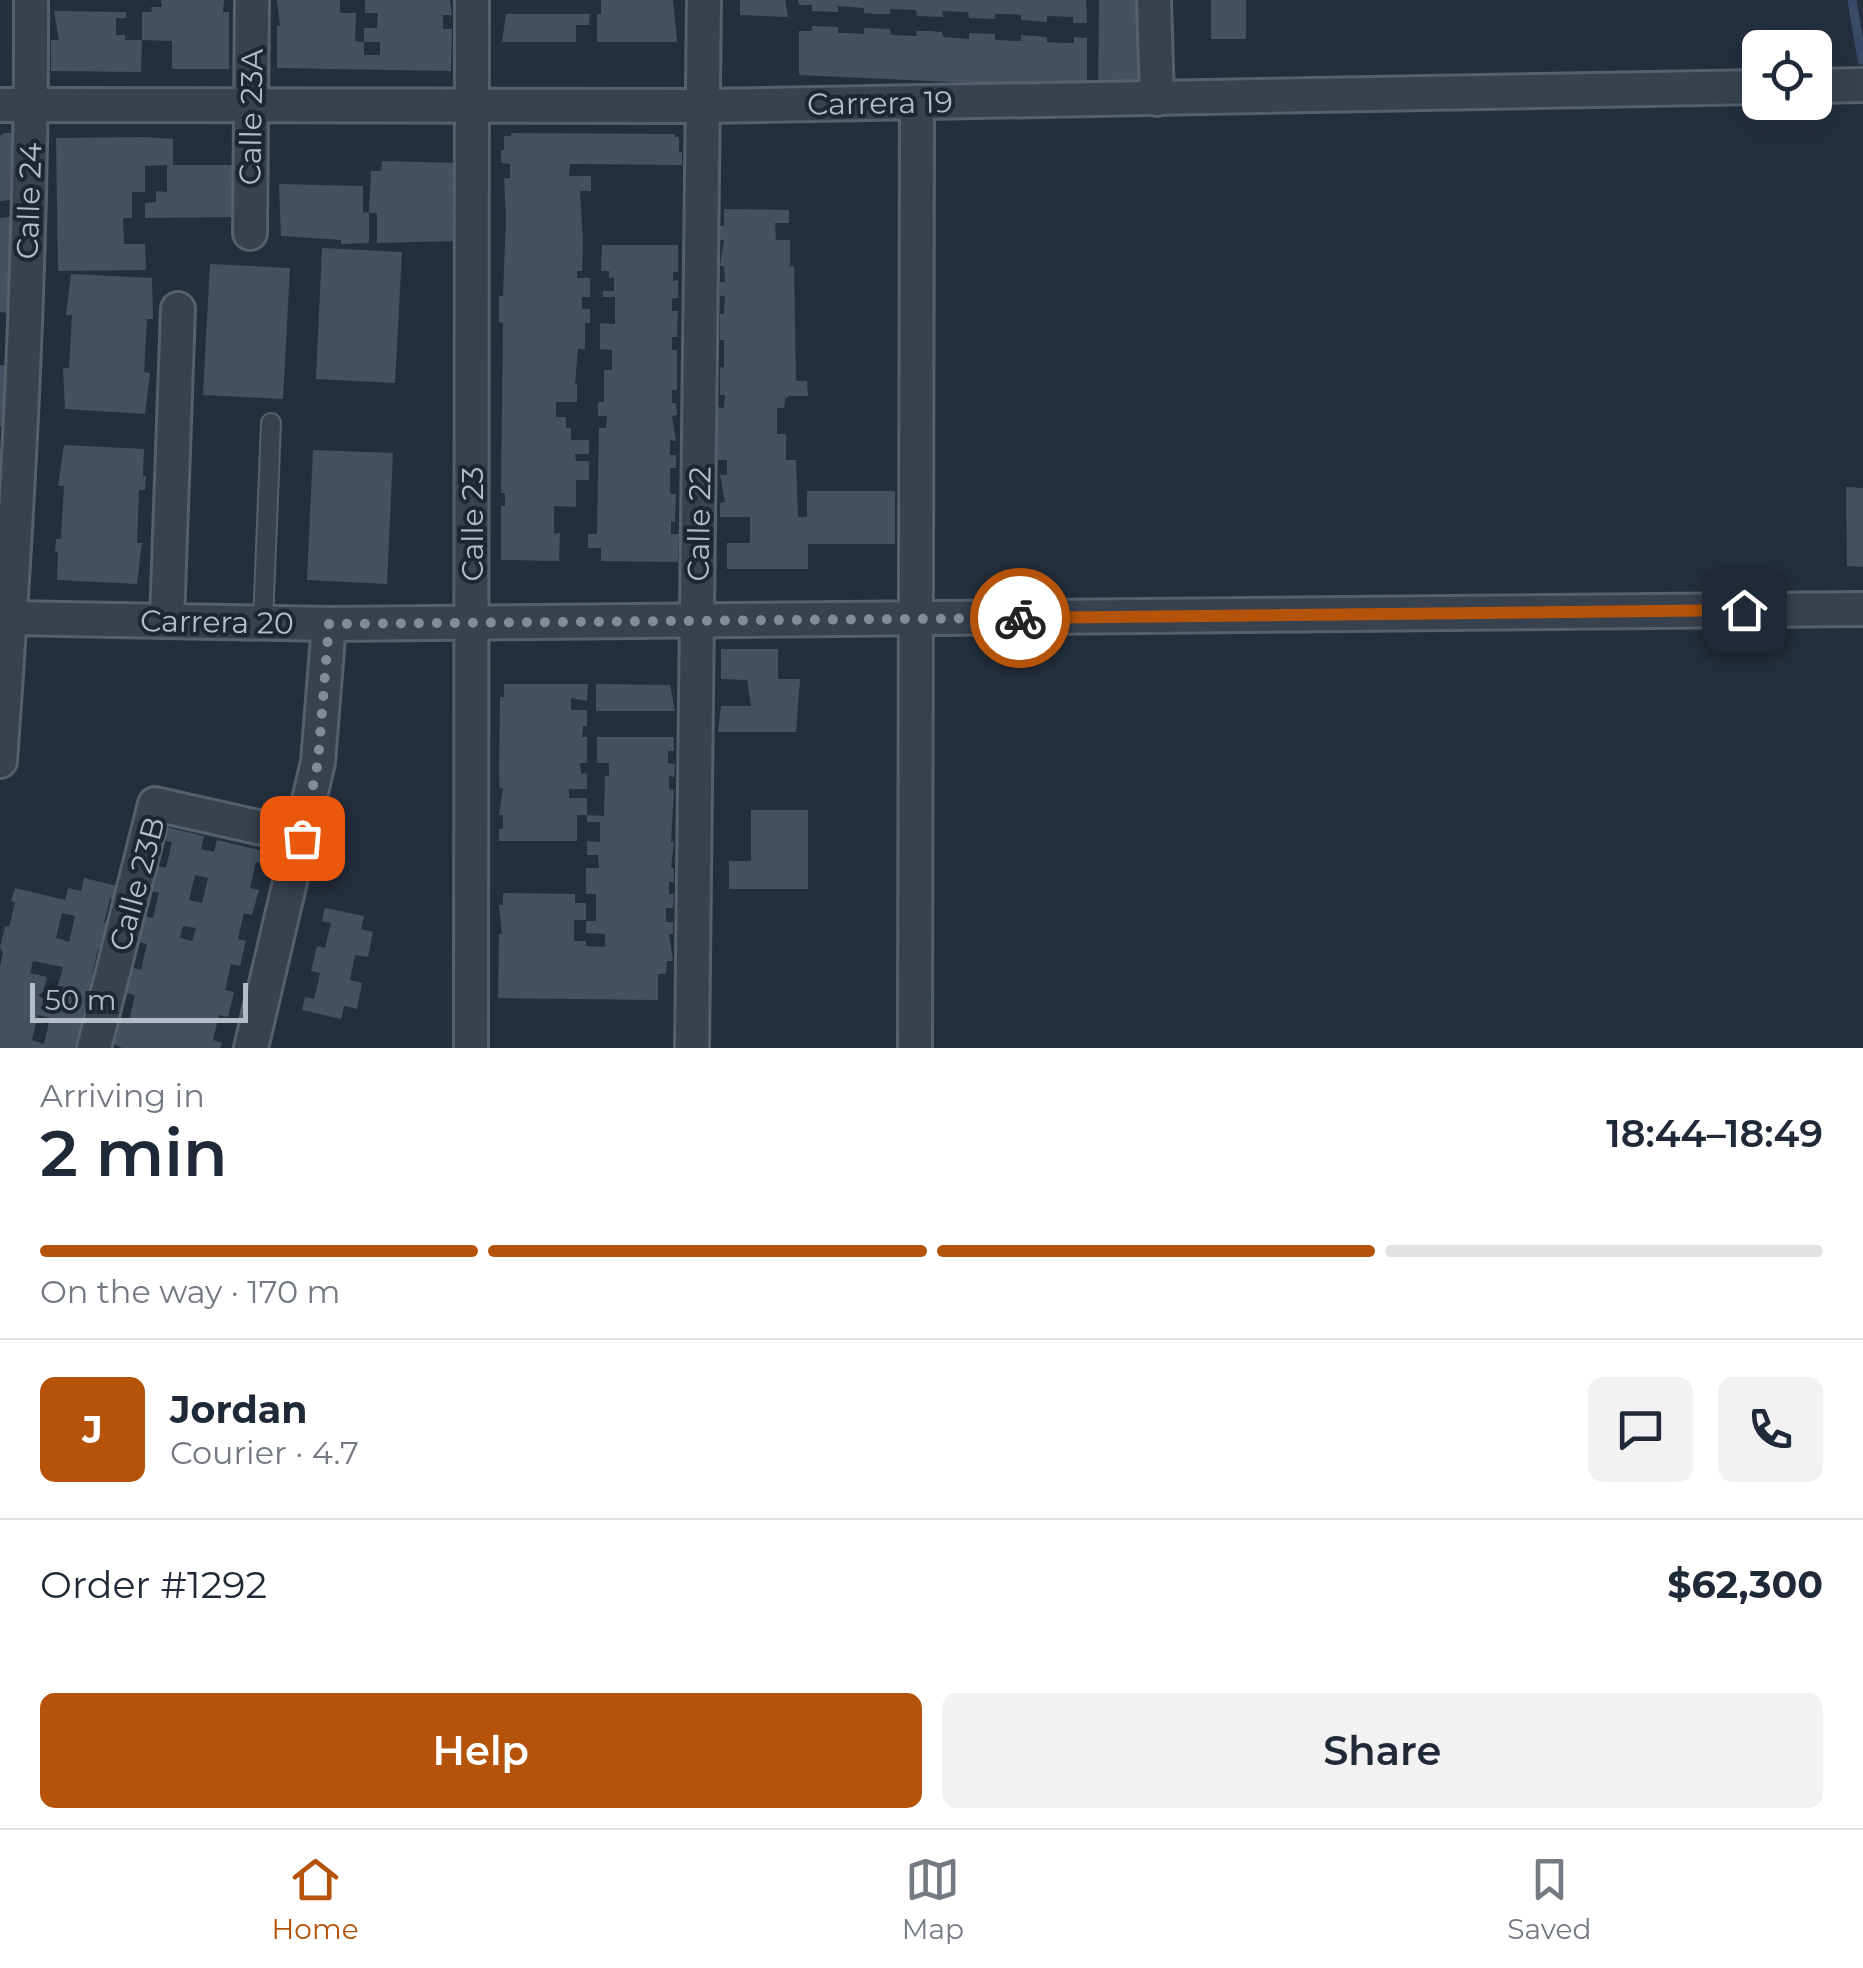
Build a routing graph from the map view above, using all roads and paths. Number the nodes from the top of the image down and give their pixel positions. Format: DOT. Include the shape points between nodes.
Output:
graph roads {
  1 [pos="31,0"];
  2 [pos="252,0"];
  3 [pos="472,0"];
  4 [pos="704,0"];
  5 [pos="1154,0"];
  6 [pos="1863,85"];
  7 [pos="1832,86"];
  8 [pos="1742,87"];
  9 [pos="1156,99"];
  10 [pos="917,102"];
  11 [pos="16,105"];
  12 [pos="251,105"];
  13 [pos="472,106"];
  14 [pos="706,106"];
  15 [pos="250,234"];
  16 [pos="178,309"];
  17 [pos="272,423"];
  18 [pos="10,475"];
  19 [pos="1863,608"];
  20 [pos="10,618"];
  21 [pos="915,619"];
  22 [pos="167,620"];
  23 [pos="472,620"];
  24 [pos="698,621"];
  25 [pos="264,622"];
  26 [pos="329,624"];
  27 [pos="0,761"];
  28 [pos="302,838"];
  29 [pos="94,1048"];
  30 [pos="251,1048"];
  31 [pos="270,1048"];
  32 [pos="471,1048"];
  33 [pos="692,1048"];
  34 [pos="916,1048"];
  1 -- 11 [label="street, Calle 24"];
  2 -- 12 [label="street, Calle 23A"];
  3 -- 13 [label="street, Calle 23"];
  4 -- 14 [label="street, Calle 22"];
  5 -- 9 [label="street"];
  6 -- 7 [label="street"];
  8 -- 9 [label="street, Carrera 19"];
  9 -- 10 [label="street, Carrera 19"];
  10 -- 14 [label="street, Carrera 19"];
  10 -- 21 [label="street"];
  11 -- 12 [label="street, Carrera 19"];
  11 -- 18 [label="street, Calle 24"];
  12 -- 13 [label="street, Carrera 19"];
  12 -- 15 [label="street, Calle 23A"];
  13 -- 14 [label="street, Carrera 19"];
  13 -- 23 [label="street, Calle 23"];
  14 -- 24 [label="street, Calle 22"];
  16 -- 22 [label="street"];
  17 -- 25 [label="lane"];
  18 -- 20 [label="street, Calle 24"];
  19 -- 21 [label="street, Carrera 20"];
  20 -- 22 [label="street, Carrera 20"];
  20 -- 27 [label="street, Calle 24"];
  21 -- 24 [label="street, Carrera 20"];
  21 -- 34 [label="street"];
  22 -- 25 [label="street, Carrera 20"];
  23 -- 24 [label="street, Carrera 20"];
  23 -- 26 [label="street, Carrera 20"];
  23 -- 32 [label="street, Calle 23"];
  24 -- 33 [label="street, Calle 22"];
  25 -- 26 [label="street, Carrera 20"];
  26 -- 28 [label="street" via="318,762"];
  28 -- 29 [label="street, Calle 23B" via="154,804"];
  28 -- 30 [label="street"];
  30 -- 31 [label="street"];
}
